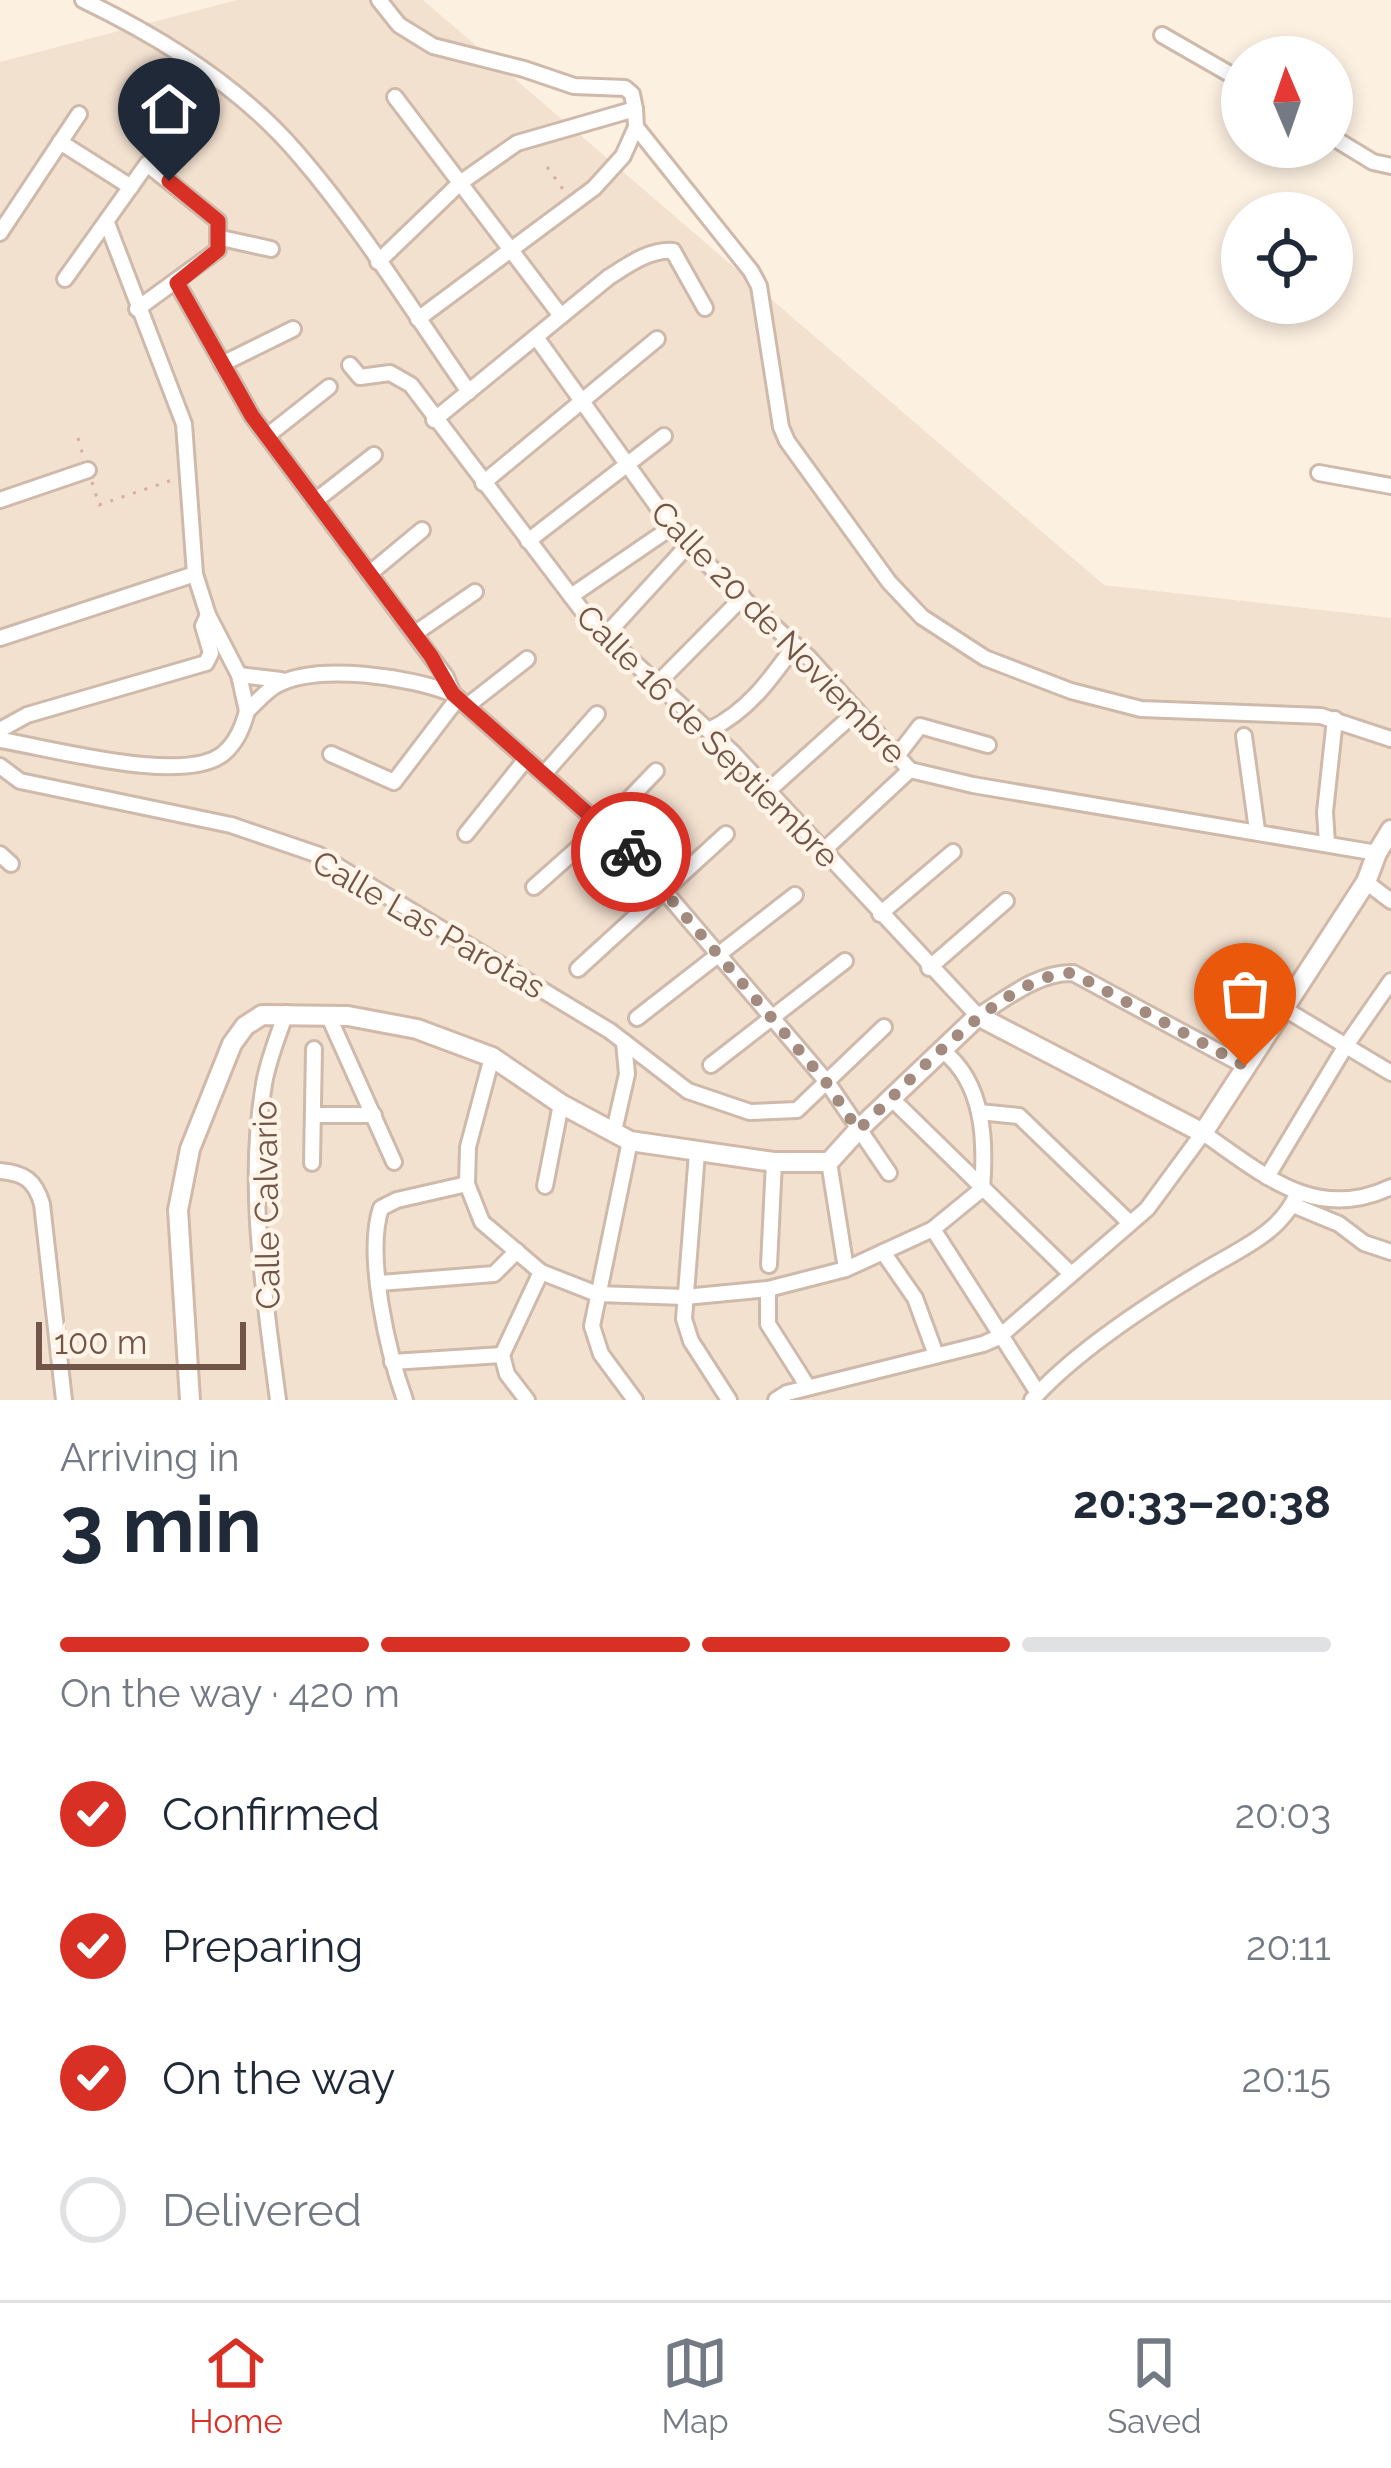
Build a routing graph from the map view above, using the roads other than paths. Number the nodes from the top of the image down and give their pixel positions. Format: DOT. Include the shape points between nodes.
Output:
graph roads {
  1 [pos="83,0"];
  2 [pos="379,0"];
  3 [pos="1162,35"];
  4 [pos="1221,69"];
  5 [pos="395,98"];
  6 [pos="635,109"];
  7 [pos="79,115"];
  8 [pos="636,128"];
  9 [pos="60,142"];
  10 [pos="1353,150"];
  11 [pos="1390,167"];
  12 [pos="460,183"];
  13 [pos="131,187"];
  14 [pos="106,223"];
  15 [pos="0,232"];
  16 [pos="221,238"];
  17 [pos="271,249"];
  18 [pos="511,250"];
  19 [pos="378,262"];
  20 [pos="65,279"];
  21 [pos="177,283"];
  22 [pos="705,308"];
  23 [pos="136,309"];
  24 [pos="561,316"];
  25 [pos="418,319"];
  26 [pos="293,329"];
  27 [pos="536,337"];
  28 [pos="656,339"];
  29 [pos="222,364"];
  30 [pos="350,364"];
  31 [pos="329,387"];
  32 [pos="469,392"];
  33 [pos="581,402"];
  34 [pos="434,420"];
  35 [pos="267,436"];
  36 [pos="664,436"];
  37 [pos="374,454"];
  38 [pos="625,465"];
  39 [pos="88,470"];
  40 [pos="1319,473"];
  41 [pos="483,483"];
  42 [pos="1391,486"];
  43 [pos="0,500"];
  44 [pos="315,501"];
  45 [pos="672,526"];
  46 [pos="422,530"];
  47 [pos="528,541"];
  48 [pos="688,544"];
  49 [pos="195,574"];
  50 [pos="369,574"];
  51 [pos="476,592"];
  52 [pos="571,596"];
  53 [pos="742,597"];
  54 [pos="208,615"];
  55 [pos="414,634"];
  56 [pos="604,636"];
  57 [pos="0,638"];
  58 [pos="795,645"];
  59 [pos="527,659"];
  60 [pos="238,675"];
  61 [pos="289,681"];
  62 [pos="657,684"];
  63 [pos="459,699"];
  64 [pos="247,711"];
  65 [pos="856,711"];
  66 [pos="597,714"];
  67 [pos="1335,719"];
  68 [pos="0,730"];
  69 [pos="709,730"];
  70 [pos="1244,736"];
  71 [pos="1391,739"];
  72 [pos="0,740"];
  73 [pos="988,745"];
  74 [pos="331,754"];
  75 [pos="897,755"];
  76 [pos="526,759"];
  77 [pos="0,766"];
  78 [pos="910,770"];
  79 [pos="656,771"];
  80 [pos="544,774"];
  81 [pos="768,791"];
  82 [pos="604,825"];
  83 [pos="1257,830"];
  84 [pos="1391,830"];
  85 [pos="466,834"];
  86 [pos="726,834"];
  87 [pos="1327,844"];
  88 [pos="823,851"];
  89 [pos="953,852"];
  90 [pos="1377,853"];
  91 [pos="1366,882"];
  92 [pos="534,886"];
  93 [pos="665,890"];
  94 [pos="795,895"];
  95 [pos="1006,901"];
  96 [pos="1391,901"];
  97 [pos="880,914"];
  98 [pos="718,955"];
  99 [pos="845,961"];
  100 [pos="929,968"];
  101 [pos="578,969"];
  102 [pos="1391,981"];
  103 [pos="1283,1008"];
  104 [pos="286,1013"];
  105 [pos="328,1015"];
  106 [pos="978,1016"];
  107 [pos="638,1018"];
  108 [pos="771,1019"];
  109 [pos="884,1027"];
  110 [pos="624,1042"];
  111 [pos="1346,1047"];
  112 [pos="314,1049"];
  113 [pos="943,1052"];
  114 [pos="492,1057"];
  115 [pos="711,1065"];
  116 [pos="1245,1066"];
  117 [pos="1391,1073"];
  118 [pos="826,1082"];
  119 [pos="892,1099"];
  120 [pos="561,1104"];
  121 [pos="979,1112"];
  122 [pos="315,1115"];
  123 [pos="374,1115"];
  124 [pos="858,1130"];
  125 [pos="1203,1133"];
  126 [pos="622,1136"];
  127 [pos="697,1154"];
  128 [pos="394,1162"];
  129 [pos="774,1162"];
  130 [pos="829,1162"];
  131 [pos="312,1163"];
  132 [pos="0,1171"];
  133 [pos="889,1173"];
  134 [pos="1267,1177"];
  135 [pos="467,1184"];
  136 [pos="545,1186"];
  137 [pos="1391,1187"];
  138 [pos="982,1189"];
  139 [pos="1295,1199"];
  140 [pos="1130,1223"];
  141 [pos="933,1229"];
  142 [pos="517,1251"];
  143 [pos="883,1252"];
  144 [pos="1391,1252"];
  145 [pos="769,1265"];
  146 [pos="847,1269"];
  147 [pos="542,1272"];
  148 [pos="1070,1272"];
  149 [pos="380,1283"];
  150 [pos="768,1289"];
  151 [pos="597,1294"];
  152 [pos="686,1297"];
  153 [pos="999,1337"];
  154 [pos="502,1355"];
  155 [pos="936,1355"];
  156 [pos="392,1362"];
  157 [pos="808,1387"];
  158 [pos="1035,1397"];
  159 [pos="64,1400"];
  160 [pos="190,1400"];
  161 [pos="278,1400"];
  162 [pos="404,1400"];
  163 [pos="527,1400"];
  164 [pos="635,1400"];
  165 [pos="729,1400"];
  166 [pos="776,1400"];
  1 -- 19 [label="street" via="143,29 264,119"];
  2 -- 6 [label="street" via="399,25 433,46 574,86 625,88"];
  3 -- 4 [label="street"];
  5 -- 12 [label="street"];
  6 -- 8 [label="street"];
  6 -- 12 [label="street" via="517,143"];
  7 -- 9 [label="street"];
  8 -- 18 [label="street" via="594,188"];
  8 -- 67 [label="street" via="759,286 787,441 922,617 985,658 1141,710"];
  9 -- 13 [label="street"];
  9 -- 15 [label="street"];
  10 -- 11 [label="street"];
  12 -- 18 [label="street"];
  12 -- 19 [label="street"];
  13 -- 14 [label="street"];
  13 -- 16 [label="street" via="147,164 218,221"];
  14 -- 20 [label="street"];
  14 -- 23 [label="street"];
  16 -- 17 [label="street"];
  16 -- 21 [label="street" via="218,250"];
  18 -- 24 [label="street"];
  18 -- 25 [label="street"];
  19 -- 25 [label="street"];
  21 -- 23 [label="street"];
  21 -- 29 [label="street"];
  22 -- 24 [label="street" via="673,251 664,250 636,260"];
  23 -- 49 [label="street" via="184,424"];
  24 -- 27 [label="street"];
  25 -- 32 [label="street"];
  26 -- 29 [label="street"];
  27 -- 32 [label="street"];
  27 -- 33 [label="street, Calle 20 de Noviembre"];
  28 -- 33 [label="street"];
  29 -- 35 [label="street"];
  30 -- 34 [label="street, Calle 16 de Septiembre" via="367,378 399,376"];
  31 -- 35 [label="street"];
  32 -- 34 [label="street"];
  33 -- 38 [label="street, Calle 20 de Noviembre"];
  33 -- 41 [label="street"];
  34 -- 41 [label="street, Calle 16 de Septiembre"];
  35 -- 44 [label="street"];
  36 -- 38 [label="street"];
  37 -- 44 [label="street"];
  38 -- 45 [label="street, Calle 20 de Noviembre"];
  38 -- 47 [label="street"];
  39 -- 43 [label="street"];
  40 -- 42 [label="street"];
  41 -- 47 [label="street, Calle 16 de Septiembre"];
  44 -- 50 [label="street"];
  45 -- 48 [label="street, Calle 20 de Noviembre"];
  45 -- 52 [label="street"];
  46 -- 50 [label="street"];
  47 -- 52 [label="street, Calle 16 de Septiembre"];
  48 -- 53 [label="street, Calle 20 de Noviembre"];
  48 -- 56 [label="street"];
  49 -- 54 [label="street"];
  49 -- 57 [label="street"];
  50 -- 55 [label="street"];
  51 -- 55 [label="street"];
  52 -- 56 [label="street, Calle 16 de Septiembre"];
  53 -- 58 [label="street, Calle 20 de Noviembre"];
  53 -- 62 [label="street"];
  54 -- 60 [label="street"];
  54 -- 68 [label="street" via="206,663"];
  55 -- 63 [label="street"];
  56 -- 62 [label="street, Calle 16 de Septiembre"];
  58 -- 65 [label="street, Calle 20 de Noviembre"];
  58 -- 69 [label="street" via="743,710"];
  59 -- 63 [label="street"];
  60 -- 61 [label="street"];
  60 -- 64 [label="street"];
  61 -- 63 [label="street" via="380,675 422,681"];
  61 -- 64 [label="street"];
  62 -- 69 [label="street, Calle 16 de Septiembre"];
  63 -- 74 [label="street" via="394,782"];
  63 -- 76 [label="street"];
  64 -- 72 [label="street" via="223,754 193,767 141,766"];
  65 -- 75 [label="street, Calle 20 de Noviembre"];
  65 -- 81 [label="street"];
  66 -- 80 [label="street"];
  67 -- 71 [label="street"];
  67 -- 87 [label="street"];
  69 -- 81 [label="street, Calle 16 de Septiembre"];
  70 -- 83 [label="street"];
  73 -- 75 [label="street" via="920,726"];
  75 -- 78 [label="street, Calle 20 de Noviembre"];
  76 -- 80 [label="street"];
  76 -- 85 [label="street"];
  77 -- 110 [label="street, Calle Las Parotas" via="20,781 231,825 319,855"];
  78 -- 83 [label="street, Calle 20 de Noviembre"];
  78 -- 88 [label="street"];
  79 -- 82 [label="street"];
  80 -- 82 [label="street"];
  81 -- 88 [label="street, Calle 16 de Septiembre"];
  82 -- 92 [label="street"];
  82 -- 93 [label="street"];
  83 -- 87 [label="street, Calle 20 de Noviembre"];
  84 -- 90 [label="street"];
  86 -- 93 [label="street"];
  87 -- 90 [label="street, Calle 20 de Noviembre"];
  88 -- 97 [label="street, Calle 16 de Septiembre"];
  89 -- 97 [label="street"];
  90 -- 91 [label="street"];
  91 -- 96 [label="street"];
  91 -- 103 [label="street"];
  93 -- 98 [label="street"];
  93 -- 101 [label="street"];
  94 -- 98 [label="street"];
  95 -- 100 [label="street"];
  97 -- 100 [label="street, Calle 16 de Septiembre"];
  98 -- 107 [label="street"];
  98 -- 108 [label="street"];
  99 -- 108 [label="street"];
  100 -- 106 [label="street, Calle 16 de Septiembre"];
  102 -- 111 [label="street"];
  103 -- 111 [label="street"];
  103 -- 116 [label="street"];
  104 -- 105 [label="street"];
  104 -- 160 [label="street" via="262,1016 232,1044 190,1150 178,1210"];
  104 -- 161 [label="street, Calle Calvario" via="264,1082 258,1150"];
  105 -- 114 [label="street" via="417,1029"];
  105 -- 123 [label="street"];
  106 -- 113 [label="street"];
  106 -- 116 [label="street" via="1041,978 1073,973"];
  106 -- 125 [label="street"];
  108 -- 115 [label="street"];
  108 -- 118 [label="street"];
  109 -- 118 [label="street, Calle Las Parotas"];
  110 -- 118 [label="street, Calle Las Parotas" via="688,1091 750,1112 797,1110"];
  110 -- 126 [label="street"];
  111 -- 117 [label="street"];
  111 -- 134 [label="street"];
  112 -- 122 [label="street"];
  113 -- 119 [label="street"];
  113 -- 121 [label="street" via="960,1064"];
  114 -- 120 [label="street"];
  114 -- 135 [label="street" via="468,1147"];
  116 -- 125 [label="street"];
  118 -- 124 [label="street"];
  119 -- 124 [label="street"];
  119 -- 138 [label="street"];
  120 -- 126 [label="street"];
  120 -- 136 [label="street"];
  121 -- 138 [label="street"];
  121 -- 140 [label="street" via="1019,1116"];
  122 -- 123 [label="street"];
  122 -- 131 [label="street"];
  123 -- 128 [label="street"];
  124 -- 130 [label="street"];
  124 -- 133 [label="street"];
  125 -- 134 [label="street"];
  125 -- 140 [label="street"];
  126 -- 127 [label="street"];
  126 -- 151 [label="street"];
  127 -- 129 [label="street"];
  127 -- 152 [label="street"];
  129 -- 130 [label="street"];
  129 -- 145 [label="street"];
  130 -- 146 [label="street"];
  132 -- 159 [label="street" via="37,1185"];
  134 -- 139 [label="street"];
  135 -- 142 [label="street" via="482,1222"];
  135 -- 149 [label="street" via="381,1208 374,1226"];
  137 -- 139 [label="street" via="1342,1201"];
  138 -- 141 [label="street"];
  138 -- 148 [label="street"];
  139 -- 144 [label="street" via="1364,1244"];
  139 -- 158 [label="street" via="1241,1251 1059,1371"];
  140 -- 148 [label="street"];
  141 -- 143 [label="street"];
  141 -- 153 [label="street"];
  142 -- 147 [label="street"];
  142 -- 149 [label="street" via="494,1274"];
  143 -- 146 [label="street"];
  143 -- 155 [label="street" via="915,1298"];
  146 -- 150 [label="street"];
  147 -- 151 [label="street"];
  147 -- 154 [label="street"];
  148 -- 153 [label="street"];
  149 -- 156 [label="street"];
  150 -- 152 [label="street"];
  150 -- 157 [label="street" via="768,1324"];
  151 -- 152 [label="street"];
  151 -- 164 [label="street" via="595,1339"];
  152 -- 165 [label="street" via="691,1341"];
  153 -- 155 [label="street"];
  153 -- 158 [label="street"];
  154 -- 156 [label="street"];
  154 -- 163 [label="street"];
  155 -- 157 [label="street"];
  156 -- 162 [label="street"];
  157 -- 166 [label="street"];
}
